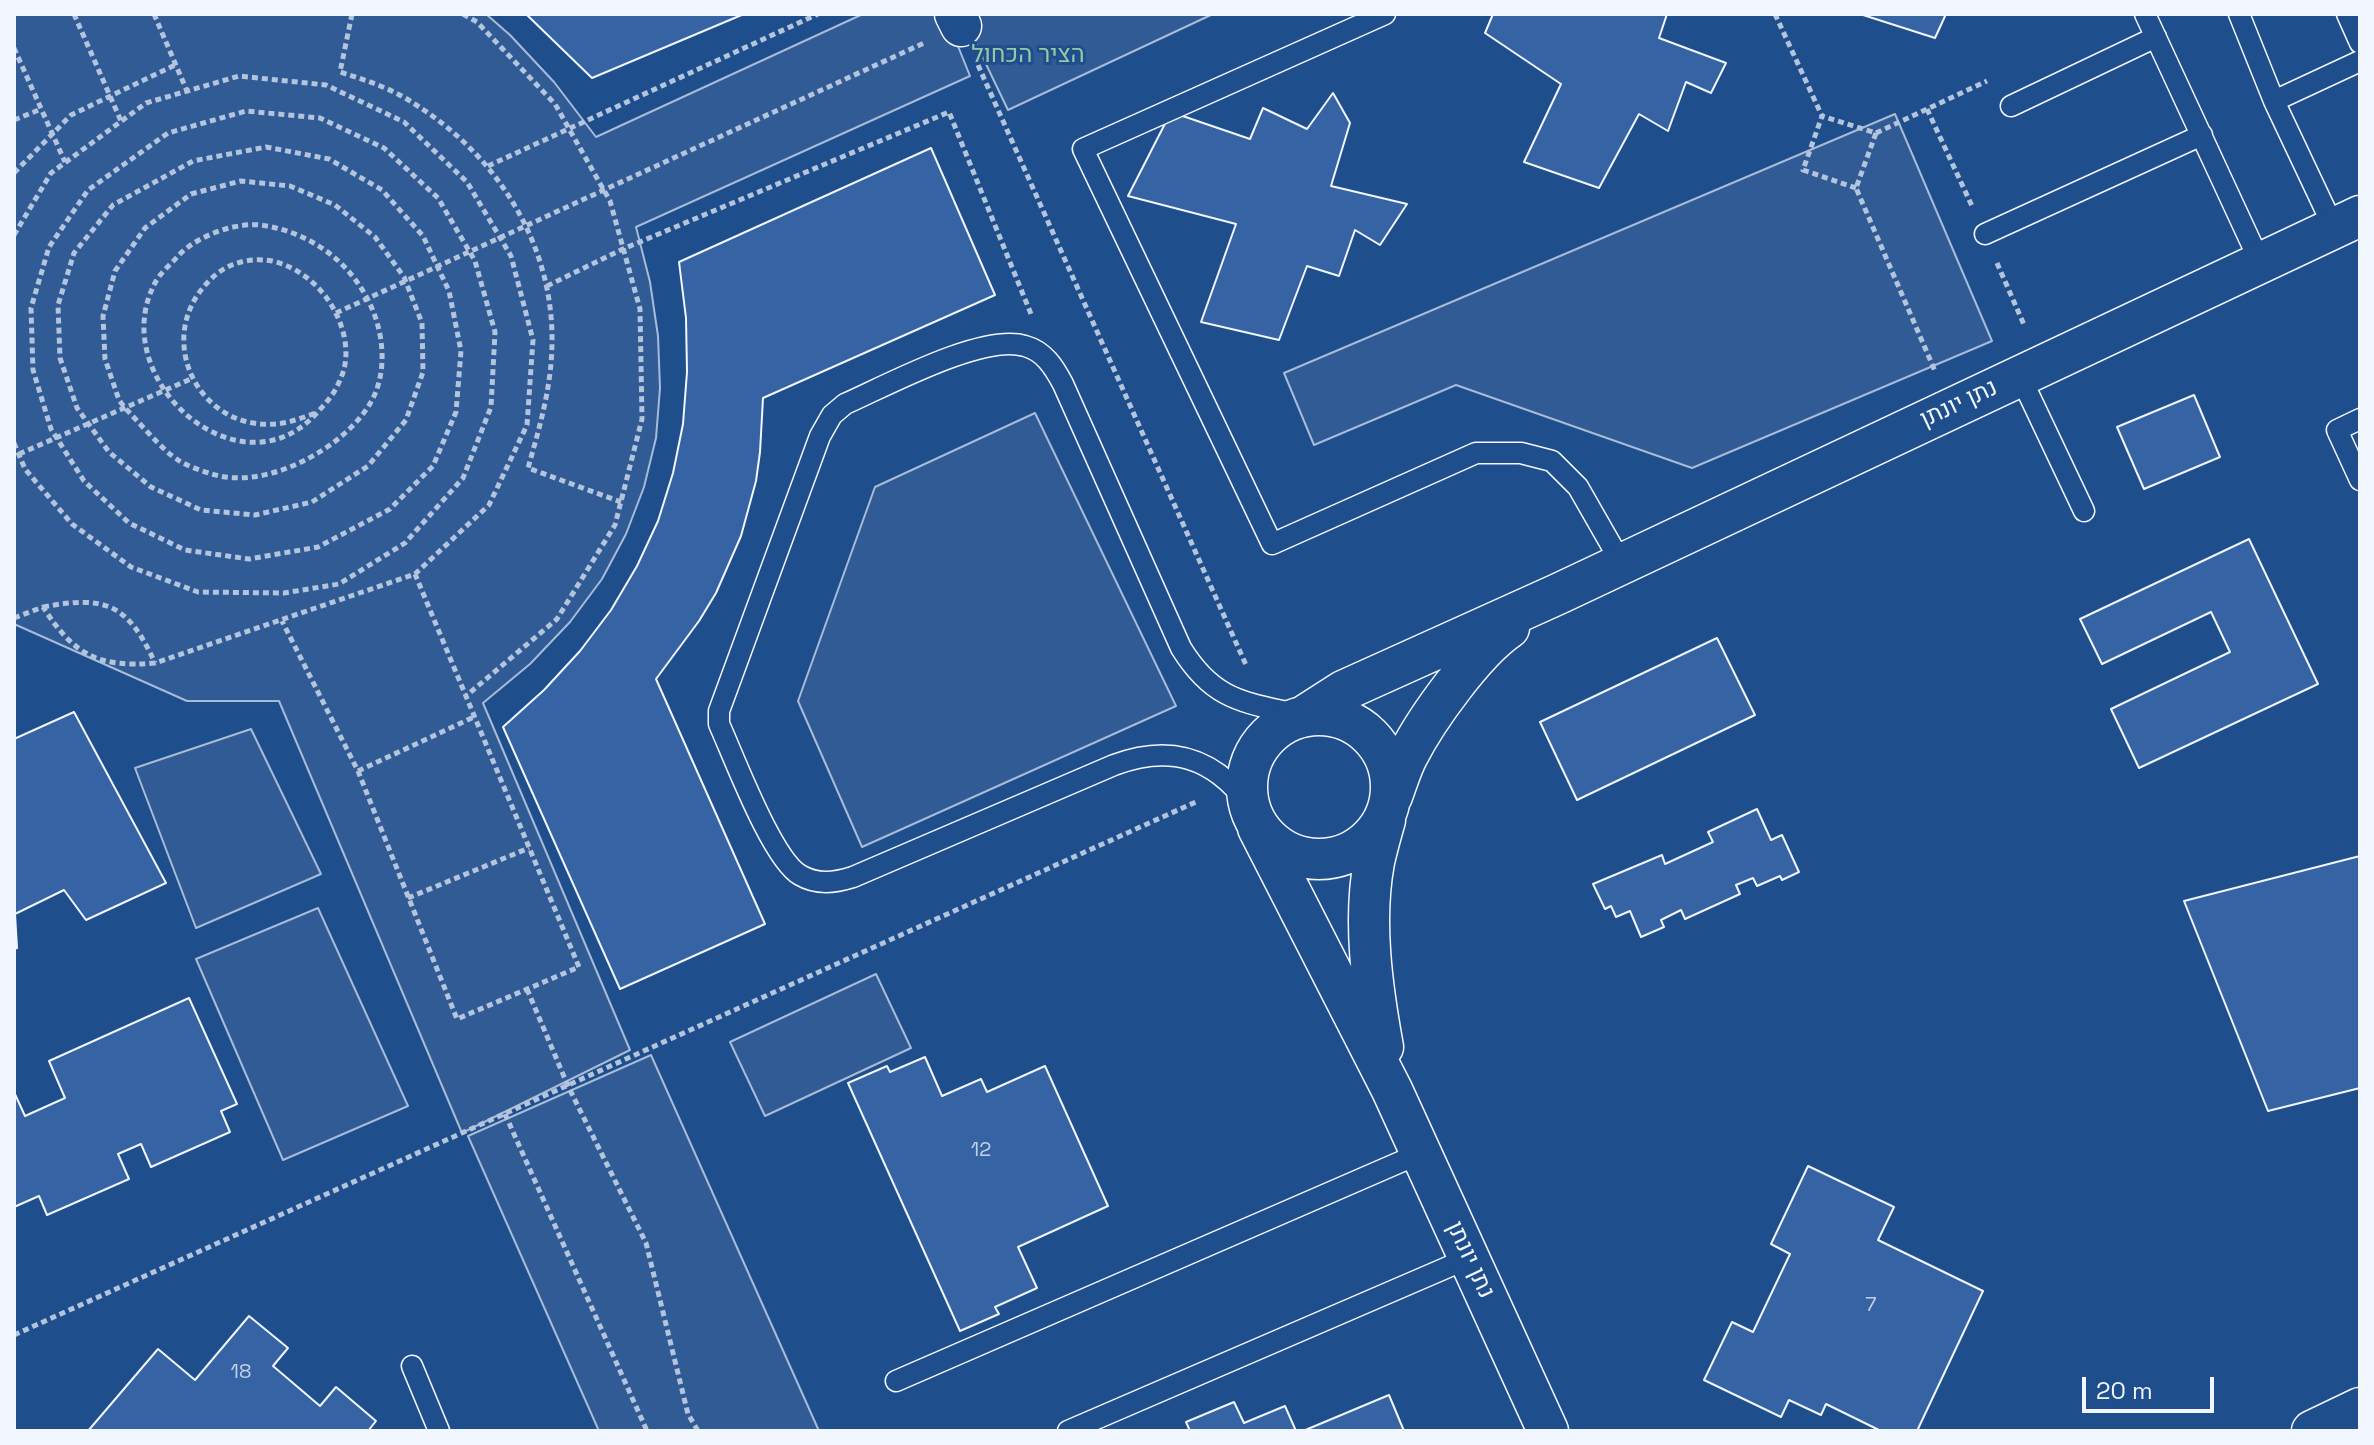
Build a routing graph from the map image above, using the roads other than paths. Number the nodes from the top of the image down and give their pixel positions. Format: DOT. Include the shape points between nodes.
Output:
graph roads {
  1 [pos="1385,14"];
  2 [pos="2145,14"];
  3 [pos="2239,14"];
  4 [pos="2347,14"];
  5 [pos="2156,37"];
  6 [pos="2360,43"];
  7 [pos="2360,61"];
  8 [pos="2274,101"];
  9 [pos="2011,106"];
  10 [pos="2202,135"];
  11 [pos="2347,222"];
  12 [pos="1985,234"];
  13 [pos="2260,262"];
  14 [pos="2020,376"];
  15 [pos="2360,419"];
  16 [pos="2360,480"];
  17 [pos="2084,511"];
  18 [pos="1622,564"];
  19 [pos="1558,594"];
  20 [pos="1304,716"];
  21 [pos="1247,806"];
  22 [pos="1388,808"];
  23 [pos="1392,1090"];
  24 [pos="1421,1153"];
  25 [pos="1469,1258"];
  26 [pos="412,1366"];
  27 [pos="896,1381"];
  28 [pos="2360,1408"];
  29 [pos="439,1431"];
  30 [pos="1068,1431"];
  31 [pos="1548,1431"];
  32 [pos="2312,1431"];
  1 -- 18 [label="lane" via="1083,149 1272,544 1476,453 1521,453 1552,461 1578,487"];
  2 -- 5 [label="lane"];
  3 -- 8 [label="lane"];
  4 -- 6 [label="lane"];
  5 -- 9 [label="lane"];
  5 -- 10 [label="lane"];
  7 -- 8 [label="lane"];
  8 -- 11 [label="lane"];
  10 -- 12 [label="lane"];
  10 -- 13 [label="lane"];
  11 -- 13 [label="street, נתן יונתן"];
  13 -- 14 [label="street, נתן יונתן"];
  14 -- 17 [label="lane"];
  14 -- 18 [label="street, נתן יונתן"];
  15 -- 16 [label="lane" via="2337,430"];
  18 -- 19 [label="street, נתן יונתן"];
  19 -- 20 [label="street, נתן יונתן" via="1343,691"];
  19 -- 22 [label="street, נתן יונתן" via="1494,638 1462,676 1408,755"];
  20 -- 21 [label="street" via="1276,728 1258,746 1247,779"];
  20 -- 21 [label="lane" via="1221,692 1190,663 1063,384 1034,349 1011,343 981,347 845,404 832,415 719,711 719,724 784,862 821,883 842,881 1130,759 1160,754 1211,769"];
  20 -- 22 [label="street" via="1329,715 1354,723 1381,747 1391,771"];
  21 -- 22 [label="street" via="1276,846 1299,857 1324,860 1349,854 1370,840"];
  21 -- 23 [label="street, נתן יונתן"];
  22 -- 23 [label="street, נתן יונתן" via="1374,862 1370,907 1373,985"];
  23 -- 24 [label="street, נתן יונתן"];
  24 -- 25 [label="street, נתן יונתן"];
  24 -- 27 [label="lane"];
  25 -- 30 [label="lane"];
  25 -- 31 [label="street, נתן יונתן"];
  26 -- 29 [label="lane"];
  28 -- 32 [label="street"];
}
